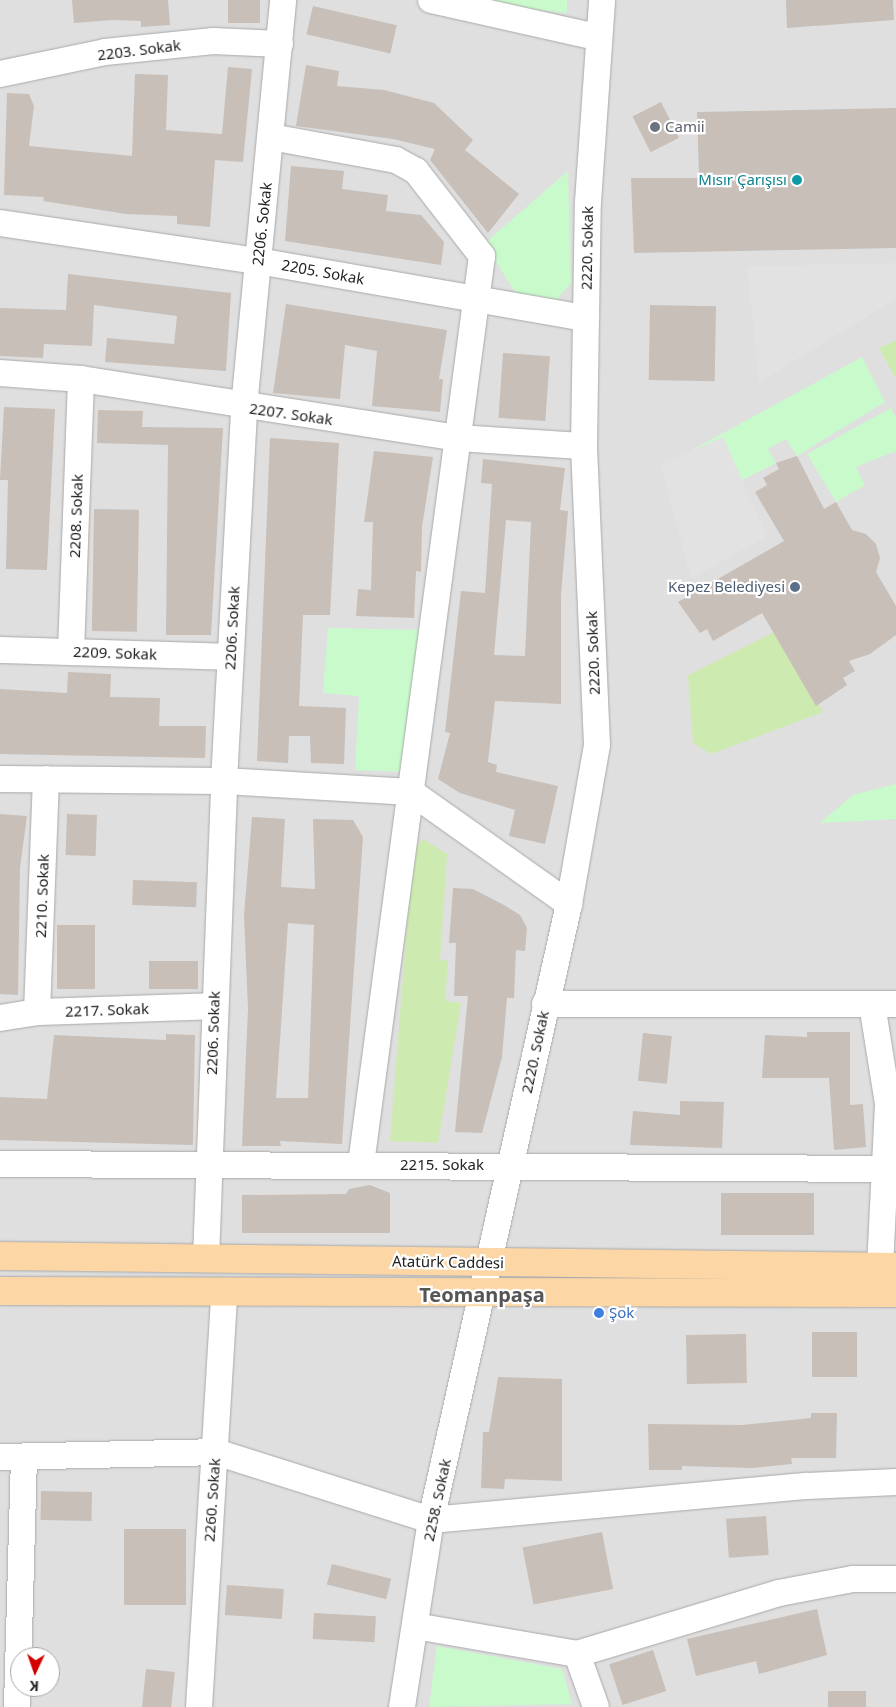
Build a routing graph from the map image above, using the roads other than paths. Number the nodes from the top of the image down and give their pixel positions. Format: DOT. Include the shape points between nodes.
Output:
graph roads {
  1 [pos="283,0"];
  2 [pos="430,0"];
  3 [pos="602,0"];
  4 [pos="596,37"];
  5 [pos="280,44"];
  6 [pos="0,74"];
  7 [pos="270,137"];
  8 [pos="0,224"];
  9 [pos="258,261"];
  10 [pos="478,299"];
  11 [pos="586,318"];
  12 [pos="0,374"];
  13 [pos="82,379"];
  14 [pos="244,407"];
  15 [pos="459,438"];
  16 [pos="584,446"];
  17 [pos="0,650"];
  18 [pos="71,652"];
  19 [pos="230,657"];
  20 [pos="0,778"];
  21 [pos="46,779"];
  22 [pos="224,781"];
  23 [pos="411,792"];
  24 [pos="569,904"];
  25 [pos="545,1004"];
  26 [pos="884,1004"];
  27 [pos="214,1006"];
  28 [pos="37,1012"];
  29 [pos="0,1018"];
  30 [pos="208,1163"];
  31 [pos="0,1164"];
  32 [pos="361,1164"];
  33 [pos="510,1165"];
  34 [pos="884,1169"];
  35 [pos="0,1256"];
  36 [pos="206,1258"];
  37 [pos="492,1263"];
  38 [pos="888,1268"];
  39 [pos="0,1291"];
  40 [pos="224,1293"];
  41 [pos="896,1293"];
  42 [pos="482,1295"];
  43 [pos="216,1452"];
  44 [pos="12,1457"];
  45 [pos="896,1482"];
  46 [pos="431,1520"];
  47 [pos="896,1578"];
  48 [pos="415,1626"];
  49 [pos="9,1641"];
  50 [pos="577,1654"];
  51 [pos="17,1707"];
  52 [pos="199,1707"];
  53 [pos="402,1707"];
  54 [pos="596,1707"];
  1 -- 5 [label="street, 2206. Sokak"];
  2 -- 4 [label="street"];
  3 -- 4 [label="street, 2220. Sokak"];
  4 -- 11 [label="street, 2220. Sokak"];
  5 -- 6 [label="street, 2203. Sokak" via="193,43 105,52"];
  5 -- 7 [label="street, 2206. Sokak"];
  7 -- 9 [label="street, 2206. Sokak"];
  7 -- 10 [label="street" via="396,160 416,171 482,256"];
  8 -- 9 [label="street, 2205. Sokak"];
  9 -- 10 [label="street, 2205. Sokak"];
  9 -- 14 [label="street, 2206. Sokak"];
  10 -- 11 [label="street, 2205. Sokak"];
  10 -- 15 [label="street"];
  11 -- 16 [label="street, 2220. Sokak"];
  12 -- 13 [label="street, 2207. Sokak"];
  13 -- 14 [label="street, 2207. Sokak"];
  13 -- 18 [label="street, 2208. Sokak"];
  14 -- 15 [label="street, 2207. Sokak"];
  14 -- 19 [label="street, 2206. Sokak"];
  15 -- 16 [label="street, 2207. Sokak"];
  15 -- 23 [label="street"];
  16 -- 24 [label="street, 2220. Sokak" via="597,745"];
  17 -- 18 [label="street, 2209. Sokak"];
  18 -- 19 [label="street, 2209. Sokak"];
  19 -- 22 [label="street, 2206. Sokak"];
  20 -- 21 [label="street"];
  21 -- 22 [label="street"];
  21 -- 28 [label="street, 2210. Sokak"];
  22 -- 23 [label="street"];
  22 -- 27 [label="street, 2206. Sokak"];
  23 -- 24 [label="street"];
  23 -- 32 [label="street"];
  24 -- 25 [label="street, 2220. Sokak"];
  25 -- 26 [label="street"];
  25 -- 33 [label="street, 2220. Sokak"];
  26 -- 34 [label="street" via="888,1104"];
  27 -- 28 [label="street, 2217. Sokak"];
  27 -- 30 [label="street, 2206. Sokak"];
  28 -- 29 [label="street, 2217. Sokak"];
  30 -- 31 [label="street, 2215. Sokak"];
  30 -- 32 [label="street, 2215. Sokak"];
  30 -- 36 [label="street, 2206. Sokak"];
  32 -- 33 [label="street, 2215. Sokak"];
  33 -- 34 [label="street, 2215. Sokak"];
  33 -- 37 [label="street, 2220. Sokak"];
  34 -- 38 [label="street"];
  35 -- 36 [label="main road, Atatürk Caddesi"];
  36 -- 37 [label="main road, Atatürk Caddesi"];
  37 -- 38 [label="main road, Atatürk Caddesi"];
  37 -- 42 [label="street, 2220. Sokak"];
  39 -- 40 [label="main road"];
  40 -- 42 [label="main road"];
  40 -- 43 [label="street, 2260. Sokak"];
  41 -- 42 [label="main road"];
  42 -- 46 [label="street, 2258. Sokak"];
  43 -- 44 [label="street"];
  43 -- 46 [label="street"];
  43 -- 52 [label="street, 2260. Sokak"];
  44 -- 49 [label="street"];
  45 -- 46 [label="street" via="807,1486"];
  46 -- 48 [label="street, 2258. Sokak"];
  47 -- 50 [label="street" via="853,1579 779,1593"];
  48 -- 50 [label="street"];
  48 -- 53 [label="street, 2258. Sokak"];
  49 -- 51 [label="street"];
  50 -- 54 [label="street"];
}
